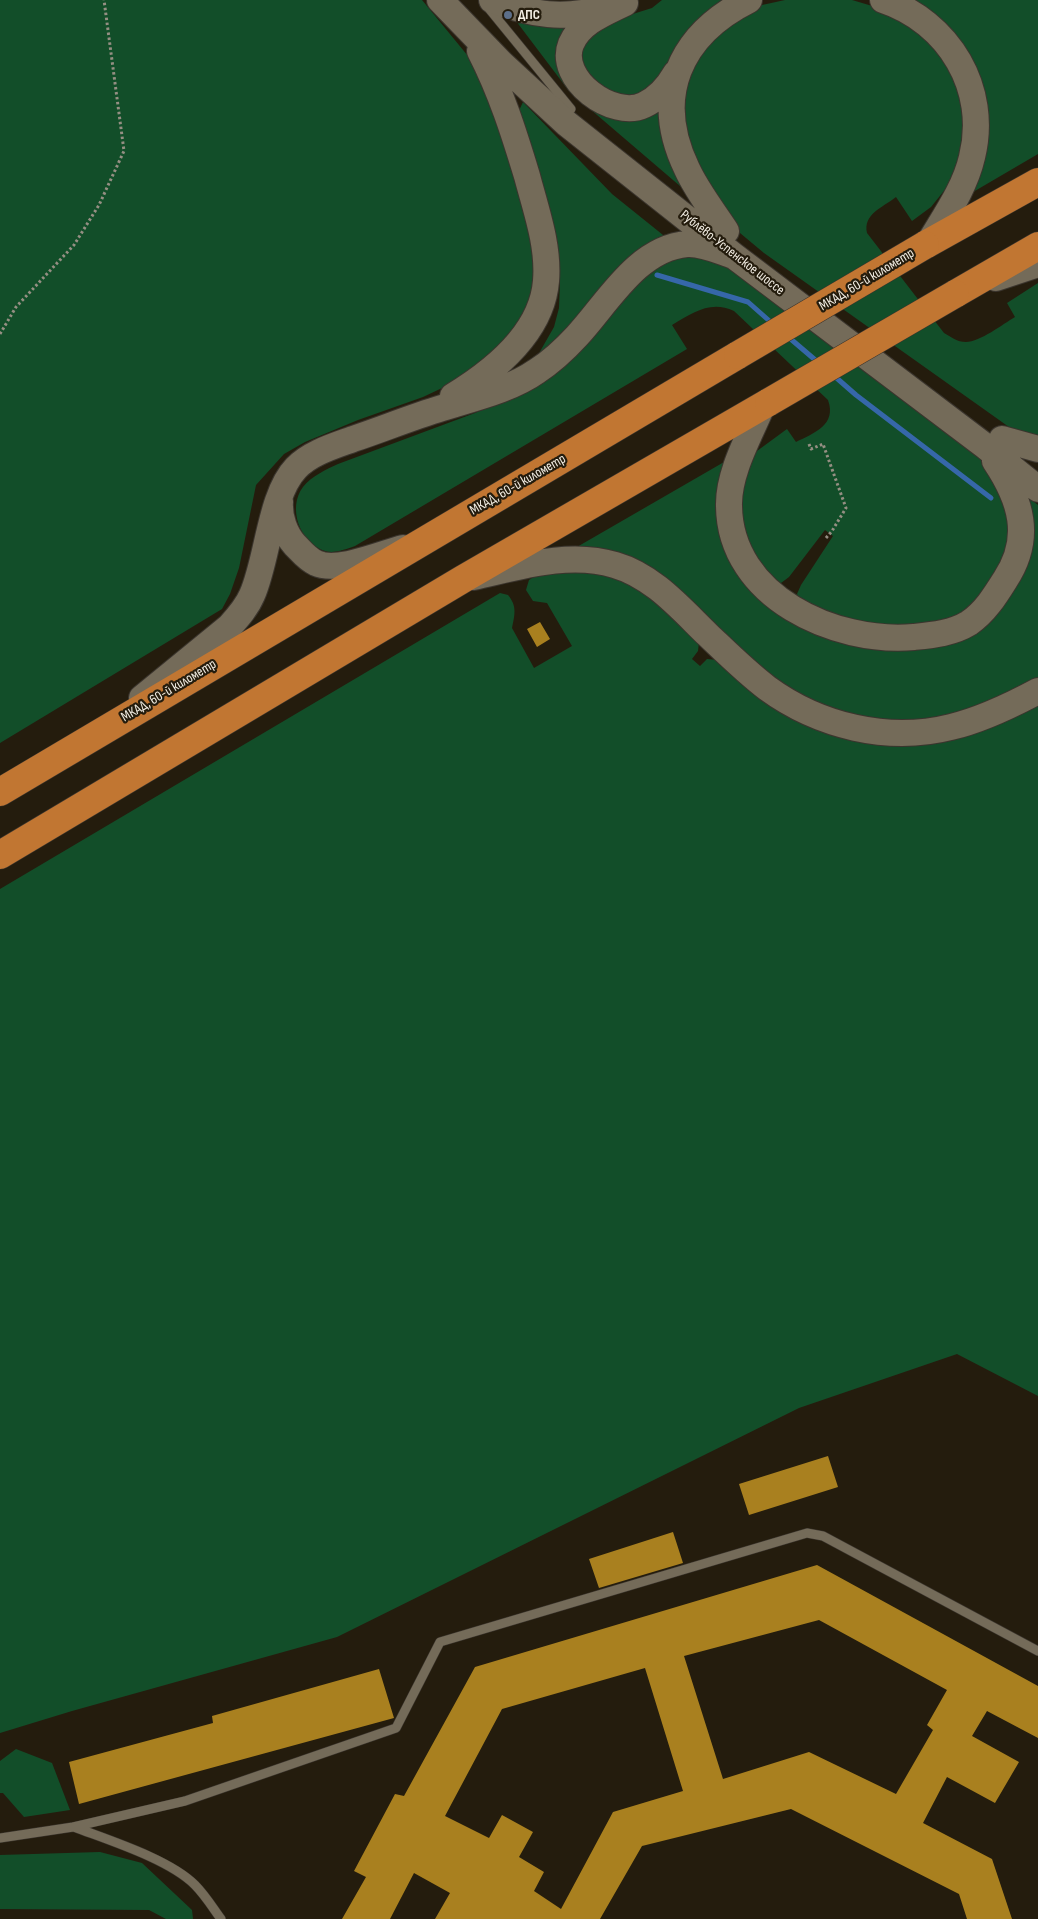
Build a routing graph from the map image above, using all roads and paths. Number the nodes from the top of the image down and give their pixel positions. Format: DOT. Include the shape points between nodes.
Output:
graph roads {
  1 [pos="104,0"];
  2 [pos="482,0"];
  3 [pos="492,0"];
  4 [pos="749,0"];
  5 [pos="883,0"];
  6 [pos="617,3"];
  7 [pos="450,5"];
  8 [pos="679,69"];
  9 [pos="571,109"];
  10 [pos="1038,182"];
  11 [pos="726,231"];
  12 [pos="927,244"];
  13 [pos="1038,246"];
  14 [pos="734,256"];
  15 [pos="1038,264"];
  16 [pos="960,291"];
  17 [pos="0,334"];
  18 [pos="766,404"];
  19 [pos="424,414"];
  20 [pos="993,443"];
  21 [pos="809,444"];
  22 [pos="1038,449"];
  23 [pos="1038,468"];
  24 [pos="1038,489"];
  25 [pos="280,495"];
  26 [pos="826,538"];
  27 [pos="422,542"];
  28 [pos="463,579"];
  29 [pos="1038,691"];
  30 [pos="100,732"];
  31 [pos="0,792"];
  32 [pos="0,855"];
  33 [pos="1038,1652"];
  34 [pos="73,1827"];
  35 [pos="0,1838"];
  36 [pos="221,1919"];
  1 -- 17 [label="path" via="124,151 99,205 74,245 16,307"];
  2 -- 9 [label="lane"];
  3 -- 6 [label="main road" via="541,14 565,16 586,14"];
  4 -- 8 [label="main road" via="714,21 689,50"];
  5 -- 12 [label="main road" via="917,16 935,31 964,71 976,111 976,133 966,177"];
  6 -- 8 [label="main road" via="586,24 571,45 572,70 581,84 595,97 628,109 643,106 657,98"];
  7 -- 9 [label="main road, Рублёво-Успенское шоссе"];
  7 -- 14 [label="main road, Рублёво-Успенское шоссе" via="501,63 566,123"];
  7 -- 19 [label="main road" via="494,79 510,122 538,215 546,254 546,282 531,324 515,346 494,368"];
  8 -- 11 [label="main road" via="672,96 676,143 687,170"];
  9 -- 11 [label="main road, Рублёво-Успенское шоссе"];
  10 -- 12 [label="highway, МКАД, 60-й километр"];
  11 -- 20 [label="main road, Рублёво-Успенское шоссе"];
  12 -- 27 [label="highway, МКАД, 60-й километр, bridge"];
  13 -- 16 [label="highway"];
  14 -- 19 [label="main road" via="688,244 660,252 629,275 576,337 537,372 496,391"];
  14 -- 20 [label="main road, Рублёво-Успенское шоссе"];
  15 -- 16 [label="main road"];
  16 -- 18 [label="highway, bridge"];
  18 -- 20 [label="main road" via="732,482 730,526 738,548 749,568 780,601 822,623 878,637 931,635 968,623 992,601 1011,572 1019,554 1020,522 1014,496"];
  18 -- 28 [label="highway"];
  19 -- 25 [label="main road" via="309,458 297,466"];
  20 -- 22 [label="main road"];
  20 -- 23 [label="main road, Рублёво-Успенское шоссе"];
  20 -- 24 [label="main road, Рублёво-Успенское шоссе"];
  21 -- 26 [label="path" via="811,449 823,444 846,508"];
  25 -- 27 [label="main road" via="284,527 292,542 318,564 352,563"];
  25 -- 30 [label="main road" via="260,572 252,596 242,612 230,626"];
  27 -- 30 [label="highway, МКАД, 60-й километр"];
  28 -- 29 [label="main road" via="538,562 597,561 616,565 658,588 736,662 792,704 819,717 869,731 896,734 951,727 985,716"];
  28 -- 32 [label="highway"];
  30 -- 31 [label="highway, МКАД, 60-й километр"];
  33 -- 34 [label="lane" via="823,1536 807,1533 440,1642 396,1728 185,1801"];
  34 -- 35 [label="lane"];
  34 -- 36 [label="lane" via="168,1866 195,1885"];
}
